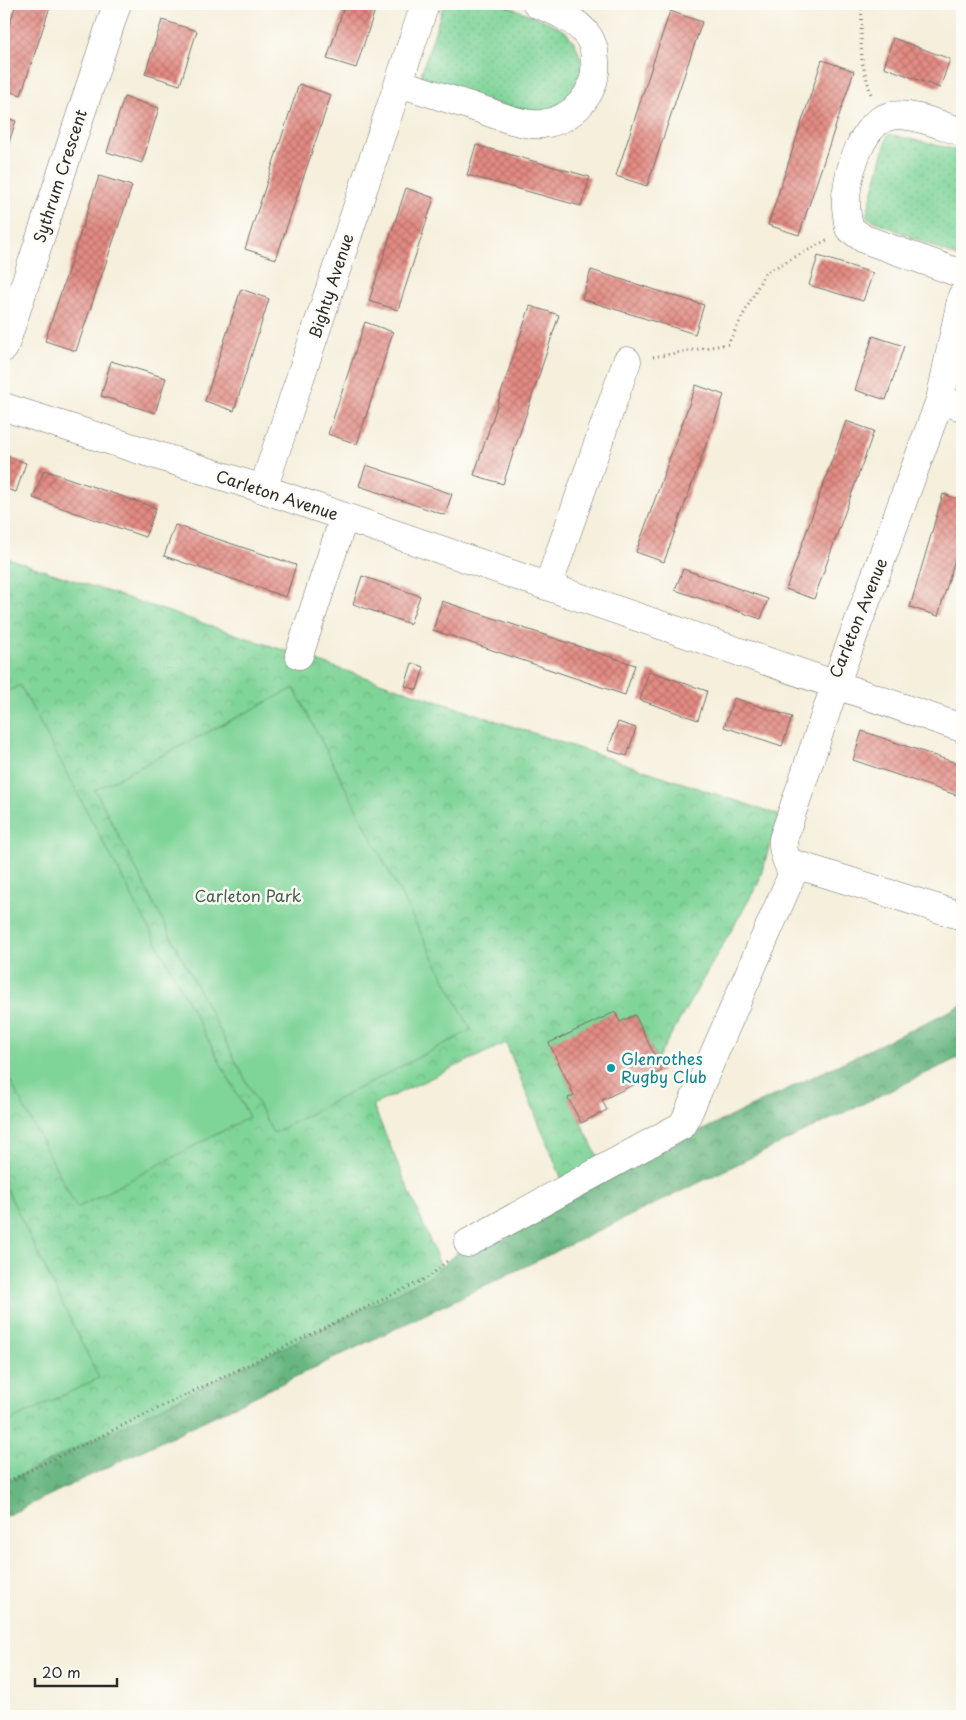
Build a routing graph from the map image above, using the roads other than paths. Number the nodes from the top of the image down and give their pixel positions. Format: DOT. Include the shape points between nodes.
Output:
graph roads {
  1 [pos="117,4"];
  2 [pos="425,4"];
  3 [pos="537,4"];
  4 [pos="399,83"];
  5 [pos="962,132"];
  6 [pos="962,274"];
  7 [pos="962,296"];
  8 [pos="4,348"];
  9 [pos="627,361"];
  10 [pos="951,404"];
  11 [pos="4,407"];
  12 [pos="263,489"];
  13 [pos="344,517"];
  14 [pos="548,586"];
  15 [pos="299,655"];
  16 [pos="836,683"];
  17 [pos="962,728"];
  18 [pos="788,862"];
  19 [pos="962,916"];
  20 [pos="468,1243"];
  1 -- 8 [label="street, Sythrum Crescent"];
  2 -- 4 [label="street, Bighty Avenue"];
  3 -- 4 [label="street" via="576,22 589,36 595,52 596,70 584,101 558,121 540,124 515,121"];
  4 -- 12 [label="street, Bighty Avenue"];
  5 -- 6 [label="street" via="905,115 886,117 873,127 861,144 846,190 849,228 864,239"];
  7 -- 10 [label="street, Carleton Avenue"];
  9 -- 14 [label="street"];
  10 -- 16 [label="street, Carleton Avenue"];
  11 -- 12 [label="street, Carleton Avenue"];
  12 -- 13 [label="street, Carleton Avenue"];
  13 -- 14 [label="street, Carleton Avenue"];
  13 -- 15 [label="street"];
  14 -- 16 [label="street, Carleton Avenue"];
  16 -- 17 [label="street"];
  16 -- 18 [label="street" via="783,839 782,851"];
  18 -- 19 [label="street"];
  18 -- 20 [label="street" via="792,875 683,1125"];
}
